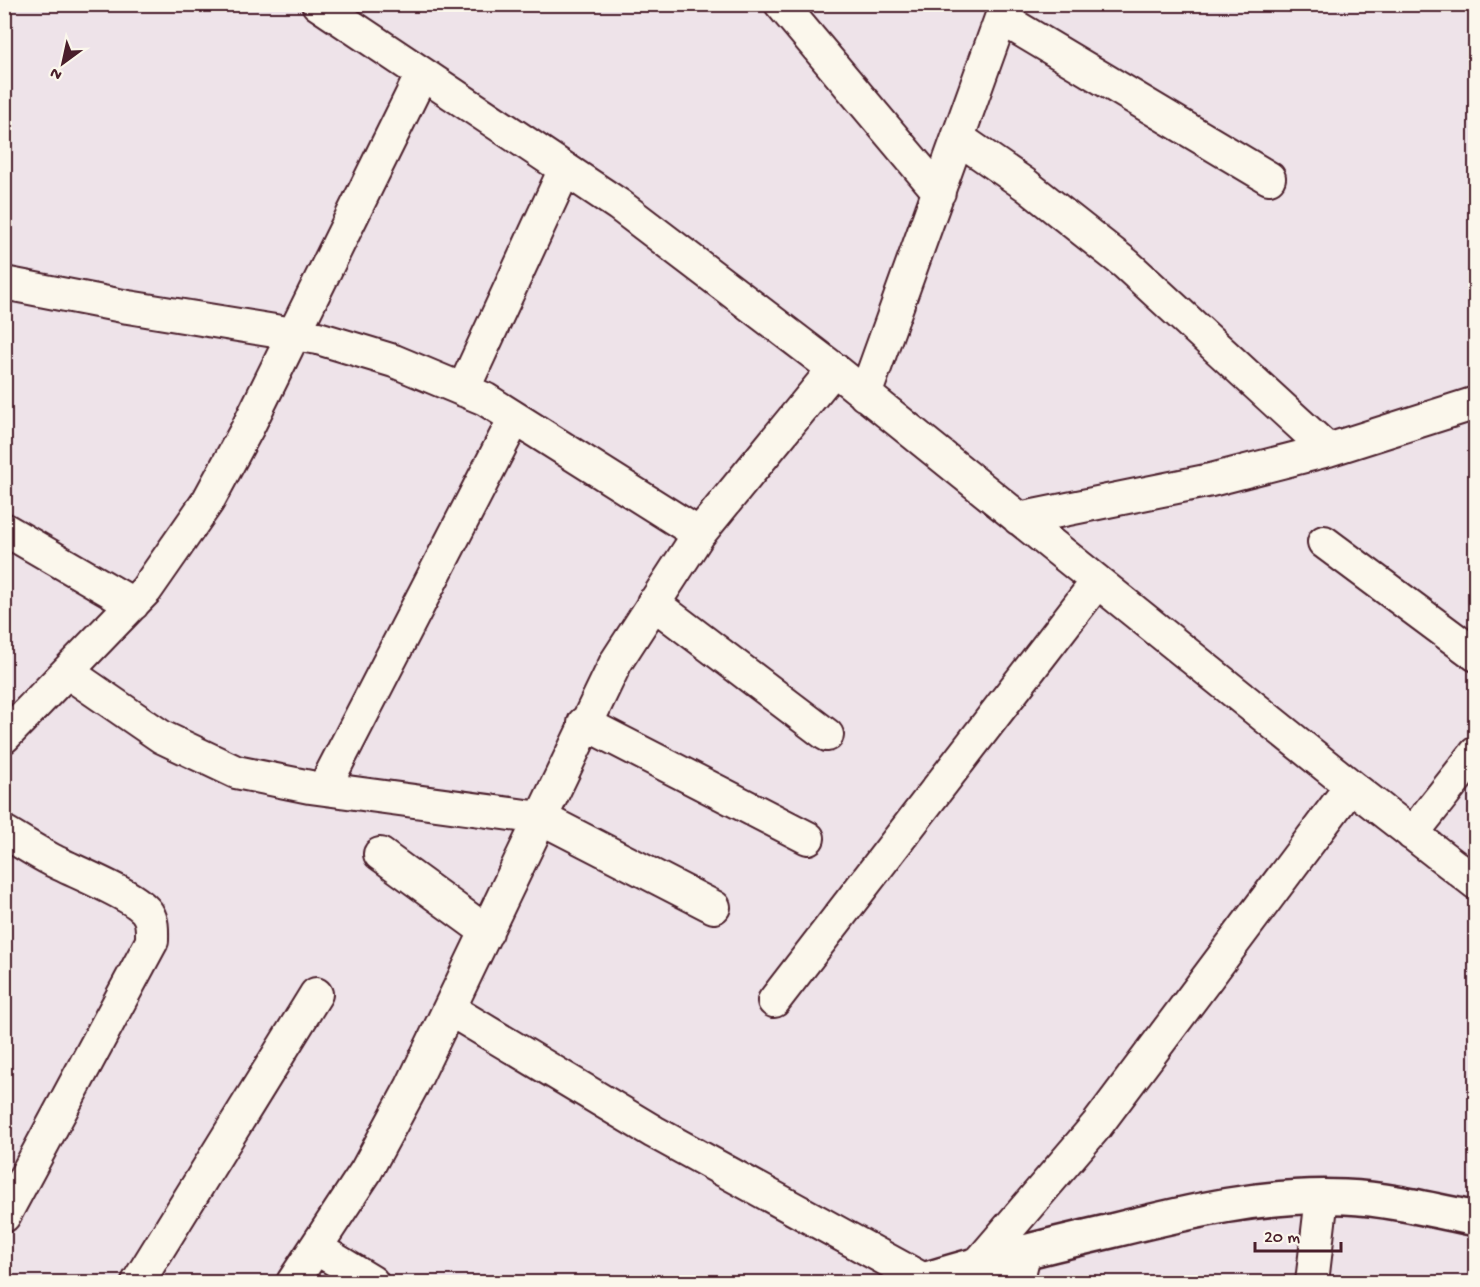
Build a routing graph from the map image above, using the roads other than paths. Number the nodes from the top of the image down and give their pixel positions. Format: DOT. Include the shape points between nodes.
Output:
graph roads {
  1 [pos="318,4"];
  2 [pos="781,4"];
  3 [pos="1004,11"];
  4 [pos="422,74"];
  5 [pos="958,138"];
  6 [pos="565,170"];
  7 [pos="1269,178"];
  8 [pos="939,192"];
  9 [pos="4,283"];
  10 [pos="292,334"];
  11 [pos="834,369"];
  12 [pos="463,390"];
  13 [pos="865,395"];
  14 [pos="1476,403"];
  15 [pos="515,418"];
  16 [pos="1328,450"];
  17 [pos="1019,519"];
  18 [pos="4,529"];
  19 [pos="699,534"];
  20 [pos="1324,542"];
  21 [pos="1097,582"];
  22 [pos="653,603"];
  23 [pos="133,604"];
  24 [pos="1476,655"];
  25 [pos="69,673"];
  26 [pos="584,723"];
  27 [pos="826,735"];
  28 [pos="4,737"];
  29 [pos="1476,753"];
  30 [pos="1351,786"];
  31 [pos="324,788"];
  32 [pos="541,818"];
  33 [pos="4,831"];
  34 [pos="1412,834"];
  35 [pos="808,838"];
  36 [pos="380,854"];
  37 [pos="1476,883"];
  38 [pos="714,907"];
  39 [pos="487,932"];
  40 [pos="316,994"];
  41 [pos="774,1001"];
  42 [pos="449,1009"];
  43 [pos="1322,1197"];
  44 [pos="4,1216"];
  45 [pos="1476,1219"];
  46 [pos="316,1248"];
  47 [pos="1025,1251"];
  48 [pos="979,1263"];
  49 [pos="920,1281"];
  50 [pos="138,1282"];
  51 [pos="292,1282"];
  52 [pos="372,1282"];
  53 [pos="1017,1282"];
  54 [pos="1312,1282"];
  1 -- 4 [label="street"];
  2 -- 8 [label="street"];
  3 -- 5 [label="street"];
  3 -- 7 [label="street"];
  4 -- 6 [label="street"];
  4 -- 10 [label="street"];
  5 -- 8 [label="street"];
  5 -- 16 [label="street" via="1026,185 1126,264"];
  6 -- 11 [label="street" via="619,205"];
  6 -- 12 [label="street"];
  8 -- 13 [label="street"];
  9 -- 10 [label="street"];
  10 -- 12 [label="street" via="394,361"];
  10 -- 23 [label="street" via="208,501 177,549"];
  11 -- 13 [label="street"];
  11 -- 19 [label="street"];
  12 -- 15 [label="street"];
  13 -- 17 [label="street"];
  14 -- 16 [label="street"];
  15 -- 19 [label="street"];
  15 -- 31 [label="street"];
  16 -- 17 [label="street" via="1211,480"];
  17 -- 21 [label="street"];
  18 -- 23 [label="street"];
  19 -- 22 [label="street"];
  20 -- 24 [label="street"];
  21 -- 30 [label="street"];
  21 -- 41 [label="street"];
  22 -- 26 [label="street"];
  22 -- 27 [label="street"];
  23 -- 25 [label="street"];
  25 -- 28 [label="street"];
  25 -- 31 [label="street" via="162,737 203,758 264,779"];
  26 -- 32 [label="street"];
  26 -- 35 [label="street"];
  29 -- 34 [label="street"];
  30 -- 34 [label="street"];
  30 -- 48 [label="street" via="1097,1125"];
  31 -- 32 [label="street"];
  32 -- 38 [label="street"];
  32 -- 39 [label="street"];
  33 -- 44 [label="street" via="50,859 119,892 147,912 152,924 152,941"];
  34 -- 37 [label="street"];
  36 -- 39 [label="street"];
  39 -- 42 [label="street"];
  40 -- 50 [label="street"];
  42 -- 46 [label="street" via="366,1171"];
  42 -- 49 [label="street" via="654,1132"];
  43 -- 45 [label="street" via="1410,1204"];
  43 -- 47 [label="street" via="1277,1198 1198,1210"];
  43 -- 54 [label="street"];
  46 -- 51 [label="street"];
  46 -- 52 [label="street"];
  47 -- 48 [label="street"];
  47 -- 53 [label="street"];
  48 -- 49 [label="street"];
}
